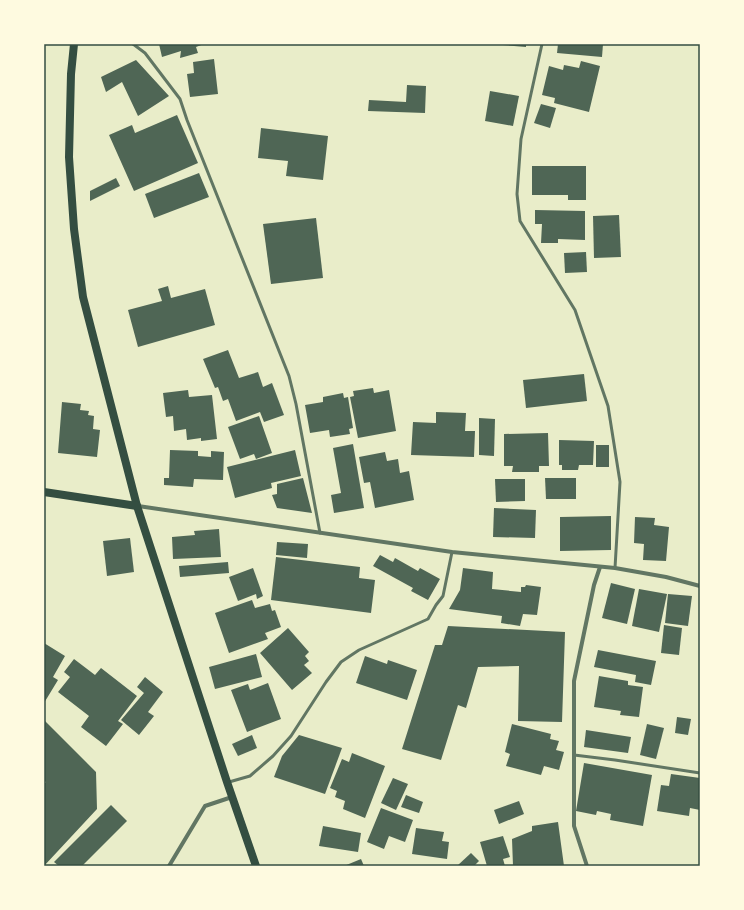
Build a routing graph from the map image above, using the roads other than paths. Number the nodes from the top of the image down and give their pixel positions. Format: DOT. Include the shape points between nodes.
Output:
graph roads {
  1 [pos="74,44"];
  2 [pos="133,44"];
  3 [pos="542,44"];
  4 [pos="44,492"];
  5 [pos="137,506"];
  6 [pos="320,533"];
  7 [pos="452,552"];
  8 [pos="600,567"];
  9 [pos="615,568"];
  10 [pos="700,586"];
  11 [pos="574,755"];
  12 [pos="700,773"];
  13 [pos="227,782"];
  14 [pos="232,797"];
  15 [pos="169,866"];
  16 [pos="256,866"];
  17 [pos="587,866"];
  1 -- 5 [label="main road" via="69,157 74,229 84,297"];
  2 -- 6 [label="lane" via="144,53 180,99 289,376"];
  3 -- 9 [label="lane" via="521,139 517,194 520,221 575,310 608,406 620,482"];
  4 -- 5 [label="main road"];
  5 -- 6 [label="street"];
  5 -- 13 [label="main road"];
  6 -- 7 [label="street"];
  7 -- 8 [label="street"];
  7 -- 13 [label="lane" via="443,596 428,619 359,650 341,662 290,736 273,756 250,776"];
  8 -- 9 [label="street"];
  8 -- 11 [label="street" via="574,681"];
  9 -- 10 [label="street"];
  11 -- 12 [label="lane"];
  11 -- 17 [label="street" via="574,826"];
  13 -- 14 [label="main road"];
  14 -- 15 [label="street" via="205,806"];
  14 -- 16 [label="main road"];
}
